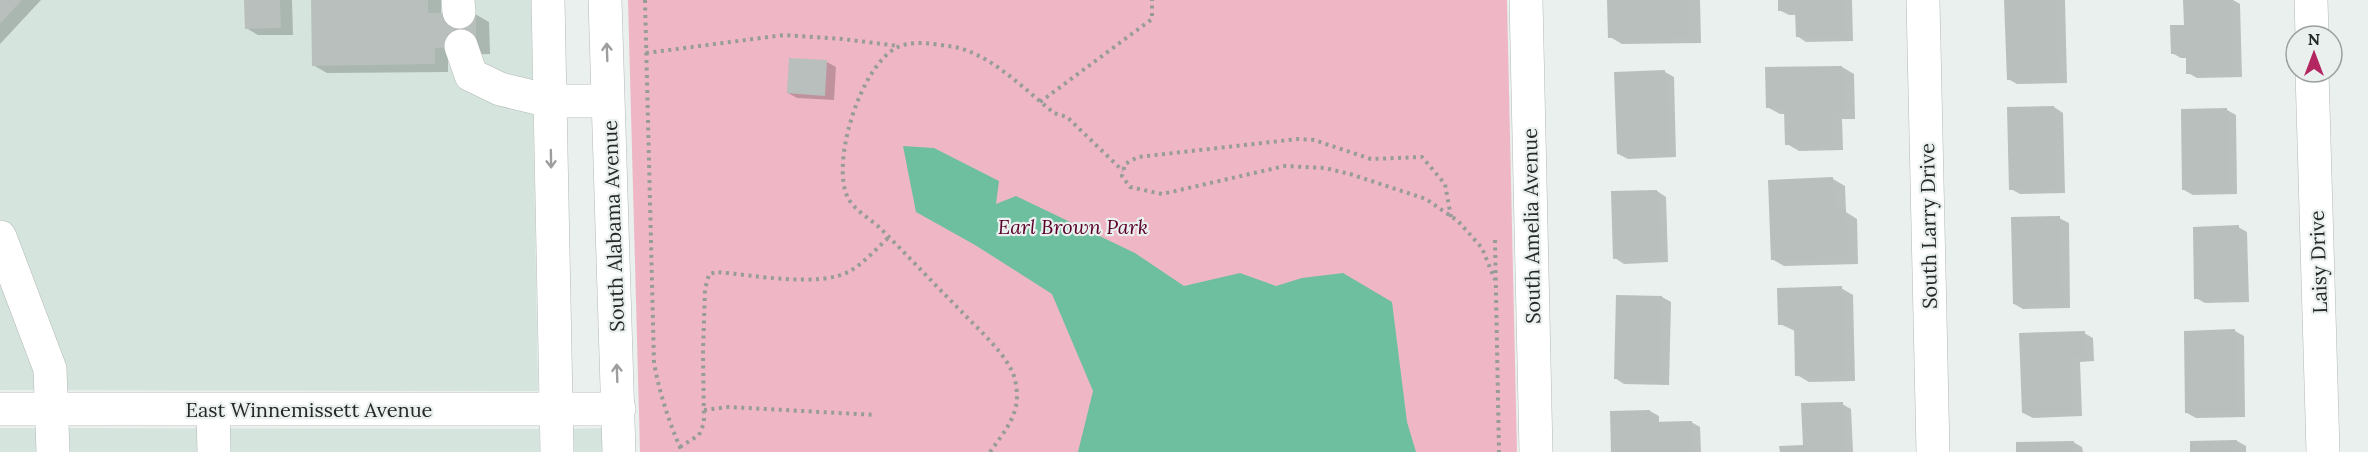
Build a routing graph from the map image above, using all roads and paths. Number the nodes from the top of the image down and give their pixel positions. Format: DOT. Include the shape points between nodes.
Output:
graph roads {
  1 [pos="548,0"];
  2 [pos="605,0"];
  3 [pos="645,0"];
  4 [pos="1152,0"];
  5 [pos="1526,0"];
  6 [pos="1923,0"];
  7 [pos="2311,0"];
  8 [pos="2312,24"];
  9 [pos="461,46"];
  10 [pos="899,46"];
  11 [pos="646,53"];
  12 [pos="2313,84"];
  13 [pos="550,101"];
  14 [pos="608,101"];
  15 [pos="1040,102"];
  16 [pos="1123,171"];
  17 [pos="1451,217"];
  18 [pos="0,237"];
  19 [pos="889,237"];
  20 [pos="0,409"];
  21 [pos="51,409"];
  22 [pos="213,409"];
  23 [pos="618,409"];
  24 [pos="555,410"];
  25 [pos="704,410"];
  26 [pos="876,415"];
  27 [pos="681,450"];
  28 [pos="53,452"];
  29 [pos="214,452"];
  30 [pos="556,452"];
  31 [pos="619,452"];
  32 [pos="990,452"];
  33 [pos="1498,452"];
  34 [pos="1536,452"];
  35 [pos="1933,452"];
  36 [pos="2323,452"];
  1 -- 13 [label="street"];
  14 -- 2 [label="street, South Alabama Avenue, one-way"];
  3 -- 11 [label="path"];
  4 -- 15 [label="path" via="1152,19"];
  5 -- 34 [label="street, South Amelia Avenue"];
  6 -- 35 [label="street, South Larry Drive"];
  7 -- 8 [label="street"];
  9 -- 13 [label="street" via="471,75 500,89"];
  10 -- 11 [label="path" via="784,35"];
  10 -- 15 [label="path" via="954,46 985,58"];
  10 -- 19 [label="path" via="870,75 858,100 843,175 850,201"];
  11 -- 27 [label="path" via="654,363"];
  12 -- 36 [label="street, Laisy Drive"];
  13 -- 14 [label="street"];
  13 -- 24 [label="street, one-way"];
  23 -- 14 [label="street, South Alabama Avenue, one-way"];
  15 -- 16 [label="path" via="1067,117"];
  16 -- 17 [label="path" via="1130,187 1162,194 1285,166 1326,168 1426,199"];
  16 -- 17 [label="path" via="1125,164 1138,157 1314,140 1371,159 1422,157 1445,184"];
  17 -- 33 [label="path" via="1482,248 1495,280"];
  18 -- 21 [label="street" via="50,369"];
  19 -- 25 [label="path" via="851,271 834,278 709,274 704,310"];
  19 -- 32 [label="path" via="980,330 1013,371 1017,397 1012,421"];
  20 -- 21 [label="street, East Winnemissett Avenue"];
  21 -- 22 [label="street, East Winnemissett Avenue"];
  21 -- 28 [label="street"];
  22 -- 24 [label="street, East Winnemissett Avenue"];
  22 -- 29 [label="street"];
  23 -- 24 [label="street, East Winnemissett Avenue"];
  23 -- 31 [label="street, South Alabama Avenue"];
  24 -- 30 [label="street"];
  25 -- 26 [label="path" via="729,407"];
  25 -- 27 [label="path" via="699,435"];
}
